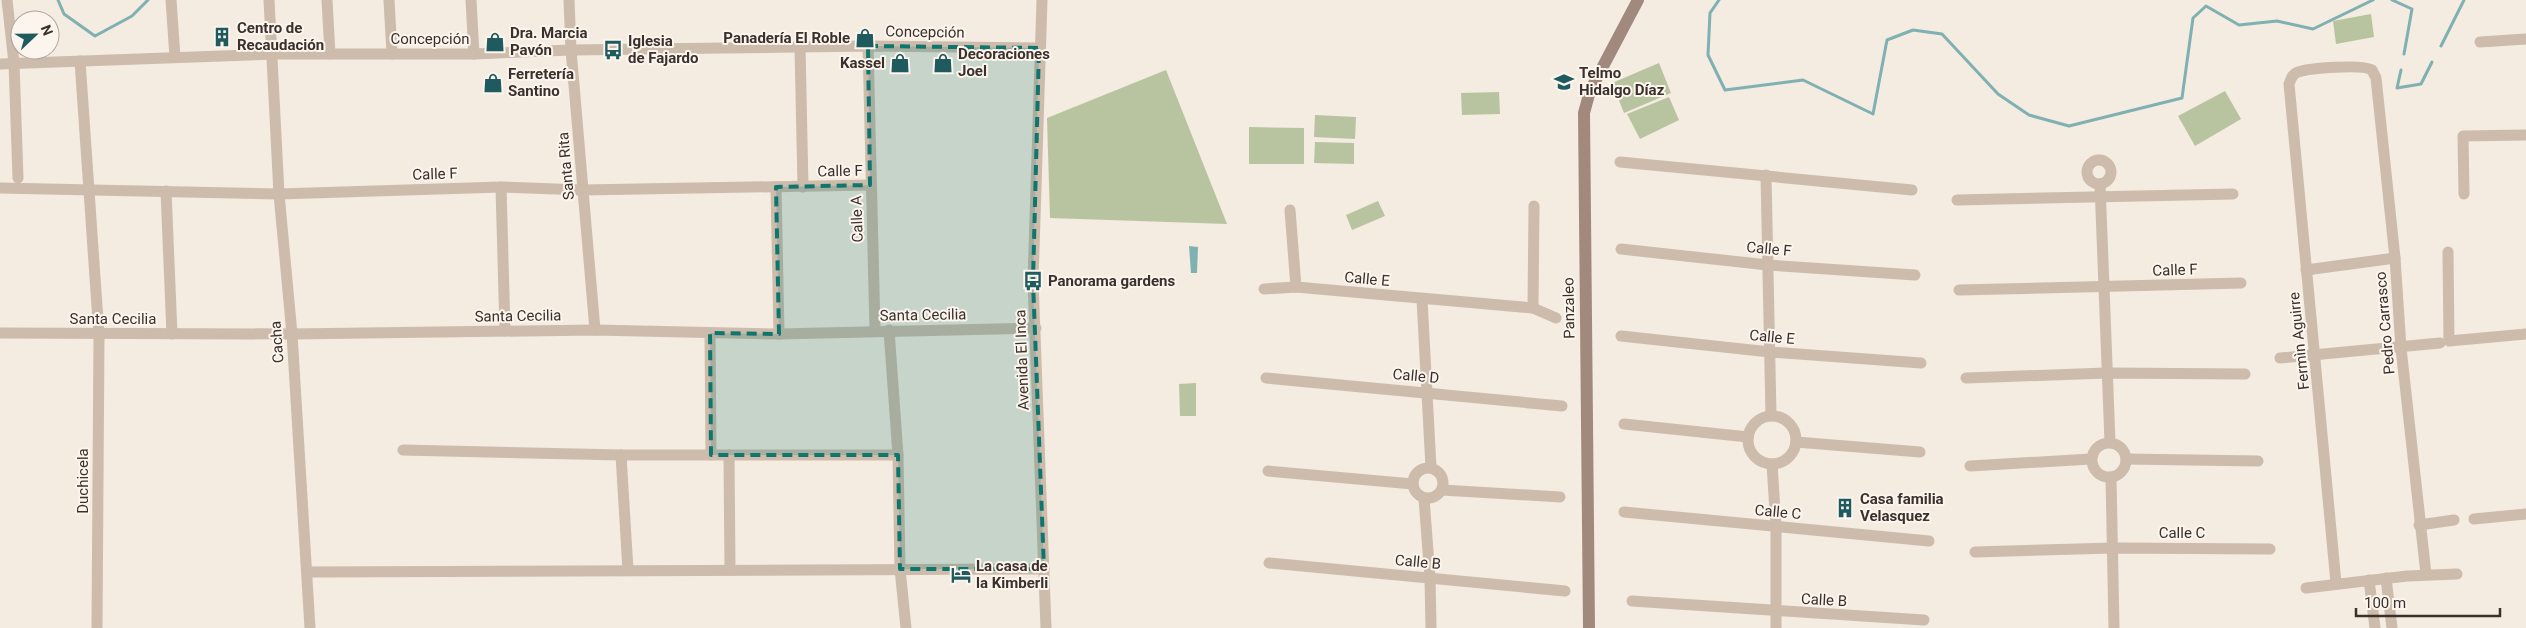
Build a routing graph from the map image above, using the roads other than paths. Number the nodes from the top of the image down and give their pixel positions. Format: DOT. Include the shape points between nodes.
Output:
graph roads {
  1 [pos="7,0"];
  2 [pos="171,0"];
  3 [pos="269,0"];
  4 [pos="327,0"];
  5 [pos="389,0"];
  6 [pos="472,0"];
  7 [pos="569,0"];
  8 [pos="1042,0"];
  9 [pos="1638,0"];
  10 [pos="2526,39"];
  11 [pos="2480,42"];
  12 [pos="868,46"];
  13 [pos="800,47"];
  14 [pos="1039,48"];
  15 [pos="571,50"];
  16 [pos="274,54"];
  17 [pos="330,54"];
  18 [pos="392,54"];
  19 [pos="474,54"];
  20 [pos="175,57"];
  21 [pos="80,61"];
  22 [pos="14,63"];
  23 [pos="0,64"];
  24 [pos="2372,70"];
  25 [pos="2526,135"];
  26 [pos="1620,162"];
  27 [pos="1766,175"];
  28 [pos="18,178"];
  29 [pos="802,186"];
  30 [pos="870,186"];
  31 [pos="501,187"];
  32 [pos="776,187"];
  33 [pos="0,188"];
  34 [pos="90,190"];
  35 [pos="583,190"];
  36 [pos="1912,190"];
  37 [pos="2100,190"];
  38 [pos="166,191"];
  39 [pos="279,194"];
  40 [pos="2233,194"];
  41 [pos="2464,194"];
  42 [pos="1957,200"];
  43 [pos="1534,206"];
  44 [pos="1290,210"];
  45 [pos="1621,249"];
  46 [pos="2448,252"];
  47 [pos="2394,258"];
  48 [pos="1768,265"];
  49 [pos="2306,270"];
  50 [pos="1914,275"];
  51 [pos="2241,283"];
  52 [pos="1296,287"];
  53 [pos="2103,287"];
  54 [pos="1264,289"];
  55 [pos="1959,290"];
  56 [pos="1422,299"];
  57 [pos="1533,308"];
  58 [pos="1556,318"];
  59 [pos="1036,328"];
  60 [pos="595,330"];
  61 [pos="876,330"];
  62 [pos="889,330"];
  63 [pos="505,331"];
  64 [pos="0,333"];
  65 [pos="710,333"];
  66 [pos="99,334"];
  67 [pos="172,334"];
  68 [pos="292,334"];
  69 [pos="778,334"];
  70 [pos="2526,334"];
  71 [pos="1620,336"];
  72 [pos="2445,343"];
  73 [pos="2401,348"];
  74 [pos="1770,352"];
  75 [pos="2316,356"];
  76 [pos="2280,358"];
  77 [pos="1921,363"];
  78 [pos="2106,373"];
  79 [pos="2245,374"];
  80 [pos="1266,378"];
  81 [pos="1966,378"];
  82 [pos="1426,392"];
  83 [pos="1562,406"];
  84 [pos="1771,416"];
  85 [pos="1624,424"];
  86 [pos="1748,437"];
  87 [pos="1796,442"];
  88 [pos="2110,442"];
  89 [pos="403,450"];
  90 [pos="1920,452"];
  91 [pos="621,455"];
  92 [pos="712,455"];
  93 [pos="729,455"];
  94 [pos="898,455"];
  95 [pos="2091,459"];
  96 [pos="2126,459"];
  97 [pos="2258,461"];
  98 [pos="1772,464"];
  99 [pos="1970,466"];
  100 [pos="1431,468"];
  101 [pos="1268,471"];
  102 [pos="2110,477"];
  103 [pos="1413,484"];
  104 [pos="1442,490"];
  105 [pos="1560,497"];
  106 [pos="1424,498"];
  107 [pos="1624,512"];
  108 [pos="2526,514"];
  109 [pos="2474,519"];
  110 [pos="2454,520"];
  111 [pos="2419,525"];
  112 [pos="1776,527"];
  113 [pos="1929,541"];
  114 [pos="2112,548"];
  115 [pos="2270,549"];
  116 [pos="1975,552"];
  117 [pos="1269,563"];
  118 [pos="900,569"];
  119 [pos="1044,569"];
  120 [pos="628,570"];
  121 [pos="730,570"];
  122 [pos="307,572"];
  123 [pos="2426,574"];
  124 [pos="2457,574"];
  125 [pos="1430,578"];
  126 [pos="2386,578"];
  127 [pos="2369,580"];
  128 [pos="2336,583"];
  129 [pos="2306,588"];
  130 [pos="1565,591"];
  131 [pos="1632,601"];
  132 [pos="1775,612"];
  133 [pos="1924,620"];
  134 [pos="97,628"];
  135 [pos="310,628"];
  136 [pos="906,628"];
  137 [pos="1046,628"];
  138 [pos="1431,628"];
  139 [pos="1589,628"];
  140 [pos="1776,628"];
  141 [pos="2114,628"];
  142 [pos="2375,628"];
  143 [pos="2392,628"];
  1 -- 22 [label="street"];
  2 -- 20 [label="street"];
  3 -- 16 [label="street, Cacha"];
  4 -- 17 [label="street"];
  5 -- 18 [label="street"];
  6 -- 19 [label="street"];
  7 -- 15 [label="street, Santa Rita"];
  8 -- 14 [label="street, Avenida El Inca"];
  9 -- 139 [label="street, Panzaleo" via="1590,91 1584,113"];
  10 -- 11 [label="street"];
  12 -- 13 [label="street, Concepción"];
  12 -- 14 [label="street, Concepción"];
  12 -- 30 [label="street, Calle A"];
  13 -- 15 [label="street, Concepción"];
  13 -- 29 [label="street"];
  14 -- 59 [label="street, Avenida El Inca" via="1033,281"];
  15 -- 19 [label="street, Concepción"];
  15 -- 35 [label="street, Santa Rita"];
  16 -- 17 [label="street, Concepción"];
  16 -- 20 [label="street, Concepción"];
  16 -- 39 [label="street, Cacha"];
  17 -- 18 [label="street, Concepción"];
  18 -- 19 [label="street, Concepción"];
  20 -- 21 [label="street, Concepción"];
  21 -- 22 [label="street, Concepción"];
  21 -- 34 [label="street, Duchicela"];
  22 -- 23 [label="street, Concepción"];
  22 -- 28 [label="street"];
  24 -- 47 [label="street, Pedro Carrasco" via="2378,88"];
  24 -- 49 [label="street, Fermìn Aguirre" via="2361,66 2298,72 2289,84"];
  25 -- 41 [label="street" via="2466,135 2461,138"];
  26 -- 27 [label="street"];
  27 -- 36 [label="street"];
  27 -- 48 [label="street"];
  29 -- 30 [label="street, Calle F"];
  29 -- 32 [label="street, Calle F"];
  30 -- 61 [label="street, Calle A"];
  31 -- 35 [label="street, Calle F"];
  31 -- 39 [label="street, Calle F"];
  31 -- 63 [label="street"];
  32 -- 35 [label="street, Calle F"];
  32 -- 69 [label="street"];
  33 -- 34 [label="street, Calle F"];
  34 -- 38 [label="street, Calle F"];
  34 -- 66 [label="street, Duchicela"];
  35 -- 60 [label="street, Santa Rita"];
  37 -- 40 [label="street"];
  37 -- 42 [label="street"];
  37 -- 53 [label="street"];
  38 -- 39 [label="street, Calle F"];
  38 -- 67 [label="street"];
  39 -- 68 [label="street, Cacha"];
  43 -- 57 [label="street"];
  44 -- 52 [label="street"];
  45 -- 48 [label="street, Calle F"];
  46 -- 72 [label="street" via="2448,334"];
  47 -- 49 [label="street"];
  47 -- 73 [label="street, Pedro Carrasco"];
  48 -- 50 [label="street, Calle F"];
  48 -- 74 [label="street"];
  49 -- 75 [label="street, Fermìn Aguirre"];
  51 -- 53 [label="street, Calle F"];
  52 -- 54 [label="street, Calle E"];
  52 -- 56 [label="street, Calle E"];
  53 -- 55 [label="street, Calle F"];
  53 -- 78 [label="street"];
  56 -- 57 [label="street, Calle E"];
  56 -- 82 [label="street"];
  57 -- 58 [label="street, Calle E"];
  59 -- 62 [label="street, Santa Cecilia"];
  59 -- 119 [label="street, Avenida El Inca"];
  60 -- 63 [label="street, Santa Cecilia"];
  60 -- 65 [label="street, Santa Cecilia"];
  61 -- 62 [label="street, Santa Cecilia"];
  61 -- 69 [label="street, Santa Cecilia"];
  62 -- 94 [label="street"];
  63 -- 68 [label="street, Santa Cecilia"];
  64 -- 66 [label="street, Santa Cecilia"];
  65 -- 69 [label="street, Santa Cecilia"];
  65 -- 92 [label="street"];
  66 -- 67 [label="street, Santa Cecilia"];
  66 -- 134 [label="street, Duchicela"];
  67 -- 68 [label="street, Santa Cecilia"];
  68 -- 122 [label="street, Cacha"];
  70 -- 72 [label="street"];
  71 -- 74 [label="street, Calle E"];
  72 -- 73 [label="street"];
  73 -- 75 [label="street"];
  73 -- 111 [label="street, Pedro Carrasco"];
  74 -- 77 [label="street, Calle E"];
  74 -- 84 [label="street"];
  75 -- 76 [label="street"];
  75 -- 128 [label="street, Fermìn Aguirre"];
  78 -- 79 [label="street"];
  78 -- 81 [label="street"];
  78 -- 88 [label="street"];
  80 -- 82 [label="street, Calle D"];
  82 -- 83 [label="street, Calle D"];
  82 -- 100 [label="street"];
  84 -- 86 [label="street" via="1757,422"];
  84 -- 87 [label="street" via="1788,422"];
  85 -- 86 [label="street"];
  86 -- 98 [label="street" via="1754,456"];
  87 -- 90 [label="street"];
  87 -- 98 [label="street" via="1791,455"];
  88 -- 95 [label="street" via="2095,448"];
  88 -- 96 [label="street" via="2119,446"];
  89 -- 91 [label="street"];
  91 -- 92 [label="street"];
  91 -- 120 [label="street"];
  92 -- 93 [label="street"];
  93 -- 94 [label="street"];
  93 -- 121 [label="street"];
  94 -- 118 [label="street"];
  95 -- 99 [label="street"];
  95 -- 102 [label="street" via="2097,472"];
  96 -- 97 [label="street"];
  96 -- 102 [label="street" via="2120,473"];
  98 -- 112 [label="street"];
  100 -- 103 [label="street" via="1418,472"];
  100 -- 104 [label="street" via="1442,476"];
  101 -- 103 [label="street"];
  102 -- 114 [label="street"];
  103 -- 106 [label="street" via="1416,493"];
  104 -- 105 [label="street"];
  104 -- 106 [label="street" via="1436,496"];
  106 -- 125 [label="street"];
  107 -- 112 [label="street, Calle C"];
  108 -- 109 [label="street"];
  110 -- 111 [label="street"];
  111 -- 123 [label="street, Pedro Carrasco"];
  112 -- 113 [label="street, Calle C"];
  112 -- 132 [label="street"];
  114 -- 115 [label="street, Calle C"];
  114 -- 116 [label="street, Calle C"];
  114 -- 141 [label="street"];
  117 -- 125 [label="street, Calle B"];
  118 -- 119 [label="street"];
  118 -- 121 [label="street"];
  118 -- 136 [label="street"];
  119 -- 137 [label="street, Avenida El Inca"];
  120 -- 121 [label="street"];
  120 -- 122 [label="street"];
  122 -- 135 [label="street, Cacha"];
  123 -- 124 [label="street"];
  123 -- 126 [label="street"];
  125 -- 130 [label="street, Calle B"];
  125 -- 138 [label="street"];
  126 -- 127 [label="street"];
  126 -- 143 [label="street"];
  127 -- 128 [label="street"];
  127 -- 142 [label="street"];
  128 -- 129 [label="street"];
  131 -- 132 [label="street, Calle B"];
  132 -- 133 [label="street, Calle B"];
  132 -- 140 [label="street"];
}
